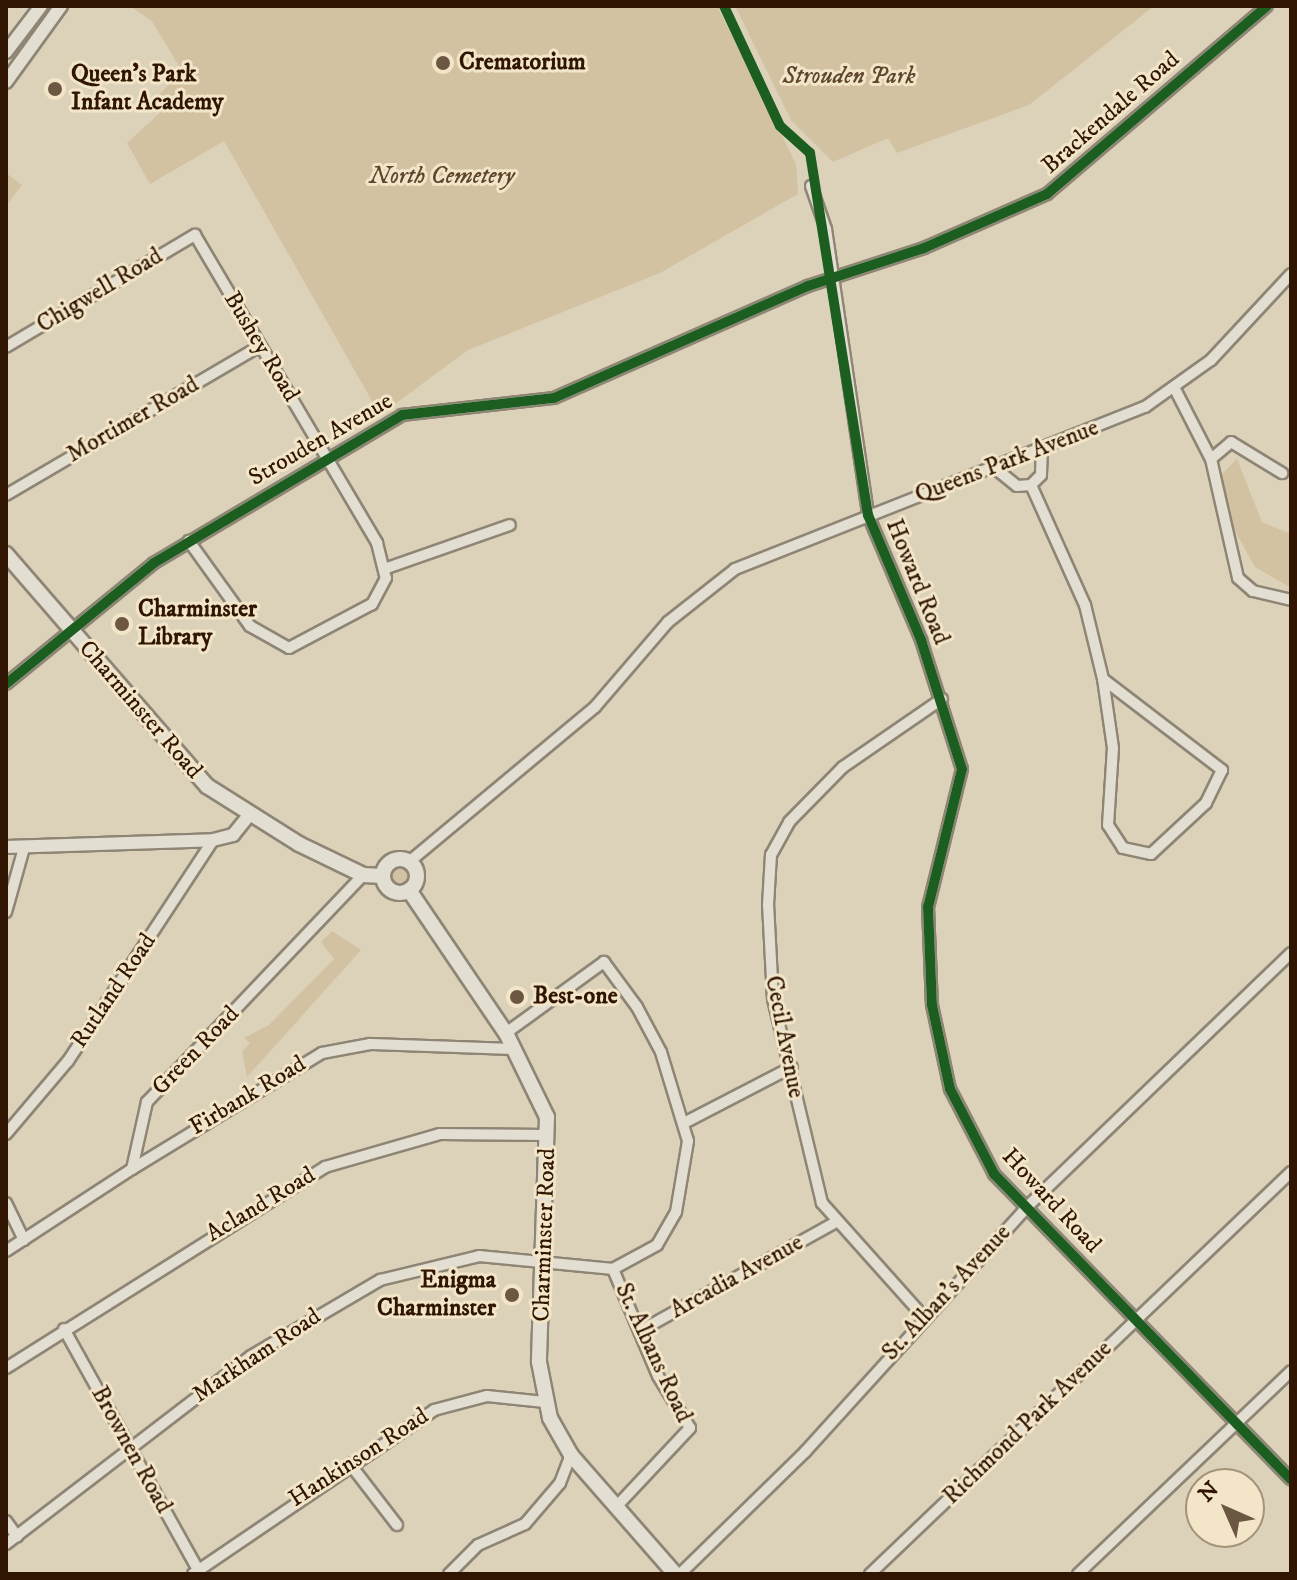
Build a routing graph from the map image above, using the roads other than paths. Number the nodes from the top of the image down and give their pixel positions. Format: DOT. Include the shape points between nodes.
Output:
graph roads {
  1 [pos="41,6"];
  2 [pos="61,6"];
  3 [pos="1267,6"];
  4 [pos="6,52"];
  5 [pos="6,82"];
  6 [pos="811,186"];
  7 [pos="195,235"];
  8 [pos="1291,274"];
  9 [pos="834,279"];
  10 [pos="260,346"];
  11 [pos="6,347"];
  12 [pos="1176,391"];
  13 [pos="1042,451"];
  14 [pos="328,458"];
  15 [pos="1211,459"];
  16 [pos="996,469"];
  17 [pos="1282,473"];
  18 [pos="1031,485"];
  19 [pos="6,495"];
  20 [pos="868,515"];
  21 [pos="510,525"];
  22 [pos="189,541"];
  23 [pos="6,554"];
  24 [pos="387,568"];
  25 [pos="1291,600"];
  26 [pos="69,628"];
  27 [pos="1103,679"];
  28 [pos="6,684"];
  29 [pos="942,699"];
  30 [pos="249,815"];
  31 [pos="213,840"];
  32 [pos="6,847"];
  33 [pos="24,848"];
  34 [pos="409,862"];
  35 [pos="363,875"];
  36 [pos="383,876"];
  37 [pos="409,890"];
  38 [pos="6,912"];
  39 [pos="1291,953"];
  40 [pos="506,1033"];
  41 [pos="515,1049"];
  42 [pos="792,1067"];
  43 [pos="686,1122"];
  44 [pos="6,1134"];
  45 [pos="548,1135"];
  46 [pos="132,1169"];
  47 [pos="1291,1172"];
  48 [pos="6,1203"];
  49 [pos="1027,1207"];
  50 [pos="834,1223"];
  51 [pos="24,1240"];
  52 [pos="6,1251"];
  53 [pos="544,1265"];
  54 [pos="613,1269"];
  55 [pos="923,1316"];
  56 [pos="1136,1320"];
  57 [pos="64,1329"];
  58 [pos="640,1331"];
  59 [pos="6,1368"];
  60 [pos="1291,1371"];
  61 [pos="545,1402"];
  62 [pos="1237,1423"];
  63 [pos="129,1448"];
  64 [pos="571,1455"];
  65 [pos="350,1464"];
  66 [pos="1291,1479"];
  67 [pos="618,1505"];
  68 [pos="6,1521"];
  69 [pos="397,1525"];
  70 [pos="17,1536"];
  71 [pos="6,1544"];
  72 [pos="196,1572"];
  73 [pos="449,1574"];
  74 [pos="677,1574"];
  75 [pos="870,1574"];
  76 [pos="1078,1574"];
  1 -- 4 [label="street"];
  2 -- 5 [label="street"];
  3 -- 9 [label="street, Brackendale Road" via="1047,194"];
  6 -- 9 [label="street"];
  7 -- 10 [label="street, Bushey Road"];
  7 -- 11 [label="street, Chigwell Road"];
  8 -- 12 [label="street, Queens Park Avenue"];
  9 -- 14 [label="street, Strouden Avenue" via="554,398 510,407 419,408"];
  9 -- 20 [label="street, Howard Road"];
  10 -- 14 [label="street, Bushey Road"];
  10 -- 19 [label="street, Mortimer Road"];
  12 -- 13 [label="street, Queens Park Avenue"];
  12 -- 15 [label="street"];
  13 -- 16 [label="street, Queens Park Avenue"];
  13 -- 18 [label="street" via="1041,475"];
  14 -- 22 [label="street, Strouden Avenue"];
  14 -- 24 [label="street, Bushey Road"];
  15 -- 17 [label="street" via="1231,442"];
  15 -- 25 [label="street" via="1238,578 1253,591"];
  16 -- 18 [label="street" via="1017,486"];
  16 -- 20 [label="street, Queens Park Avenue"];
  18 -- 27 [label="street" via="1085,605"];
  20 -- 29 [label="street, Howard Road"];
  20 -- 34 [label="street, Queens Park Avenue" via="735,569 699,595 595,707"];
  21 -- 24 [label="street"];
  22 -- 24 [label="street" via="250,626 289,648 372,604"];
  22 -- 26 [label="street, Strouden Avenue"];
  23 -- 26 [label="main road, Charminster Road"];
  26 -- 28 [label="street, Strouden Avenue"];
  26 -- 30 [label="main road, Charminster Road" via="185,767"];
  27 -- 27 [label="street" via="1222,770 1206,803 1151,854 1123,848 1108,825 1113,748"];
  29 -- 42 [label="street, Cecil Avenue" via="843,767 789,822 771,855 773,999"];
  29 -- 49 [label="street, Howard Road" via="962,769 928,907 932,1005 971,1142"];
  30 -- 31 [label="street" via="233,835"];
  30 -- 35 [label="main road, Charminster Road"];
  31 -- 33 [label="street"];
  31 -- 44 [label="street, Rutland Road" via="68,1061"];
  32 -- 33 [label="street"];
  33 -- 38 [label="street"];
  34 -- 36 [label="main road" via="392,861"];
  34 -- 37 [label="main road" via="417,876"];
  35 -- 36 [label="main road, Charminster Road"];
  35 -- 46 [label="street, Green Road" via="147,1102"];
  36 -- 37 [label="main road" via="390,891"];
  37 -- 40 [label="main road, Charminster Road"];
  39 -- 49 [label="street, St. Alban's Avenue"];
  40 -- 41 [label="main road, Charminster Road"];
  40 -- 43 [label="street" via="604,962 649,1029"];
  41 -- 45 [label="main road, Charminster Road" via="538,1091"];
  41 -- 46 [label="street, Firbank Road" via="370,1044 322,1053"];
  42 -- 43 [label="street"];
  42 -- 50 [label="street, Cecil Avenue" via="804,1145"];
  43 -- 54 [label="street" via="688,1160 676,1212 657,1245"];
  45 -- 53 [label="main road, Charminster Road"];
  45 -- 57 [label="street, Acland Road" via="440,1134 325,1167"];
  46 -- 51 [label="street"];
  47 -- 56 [label="street, Richmond Park Avenue"];
  48 -- 51 [label="street"];
  49 -- 55 [label="street, St. Alban's Avenue"];
  49 -- 56 [label="street, Howard Road"];
  50 -- 55 [label="street, Cecil Avenue"];
  50 -- 58 [label="street, Arcadia Avenue"];
  51 -- 52 [label="street"];
  53 -- 54 [label="street, Markham Road"];
  53 -- 61 [label="main road, Charminster Road"];
  53 -- 63 [label="street, Markham Road" via="454,1258 380,1280 251,1356"];
  54 -- 58 [label="street, St. Albans Road"];
  55 -- 74 [label="street, St. Alban's Avenue" via="805,1452"];
  56 -- 62 [label="street, Howard Road"];
  56 -- 75 [label="street, Richmond Park Avenue"];
  57 -- 59 [label="street, Acland Road"];
  57 -- 63 [label="street, Brownen Road"];
  58 -- 67 [label="street, St. Albans Road" via="690,1432"];
  60 -- 62 [label="street"];
  61 -- 64 [label="main road, Charminster Road"];
  61 -- 65 [label="street, Hankinson Road" via="456,1400"];
  62 -- 66 [label="street, Howard Road"];
  62 -- 76 [label="street"];
  63 -- 70 [label="street, Markham Road"];
  63 -- 72 [label="street, Brownen Road"];
  64 -- 67 [label="main road, Charminster Road"];
  64 -- 73 [label="street" via="525,1524 478,1545"];
  65 -- 69 [label="street"];
  65 -- 72 [label="street, Hankinson Road"];
  67 -- 74 [label="main road, Charminster Road"];
  68 -- 70 [label="street"];
  70 -- 71 [label="street, Markham Road"];
}
